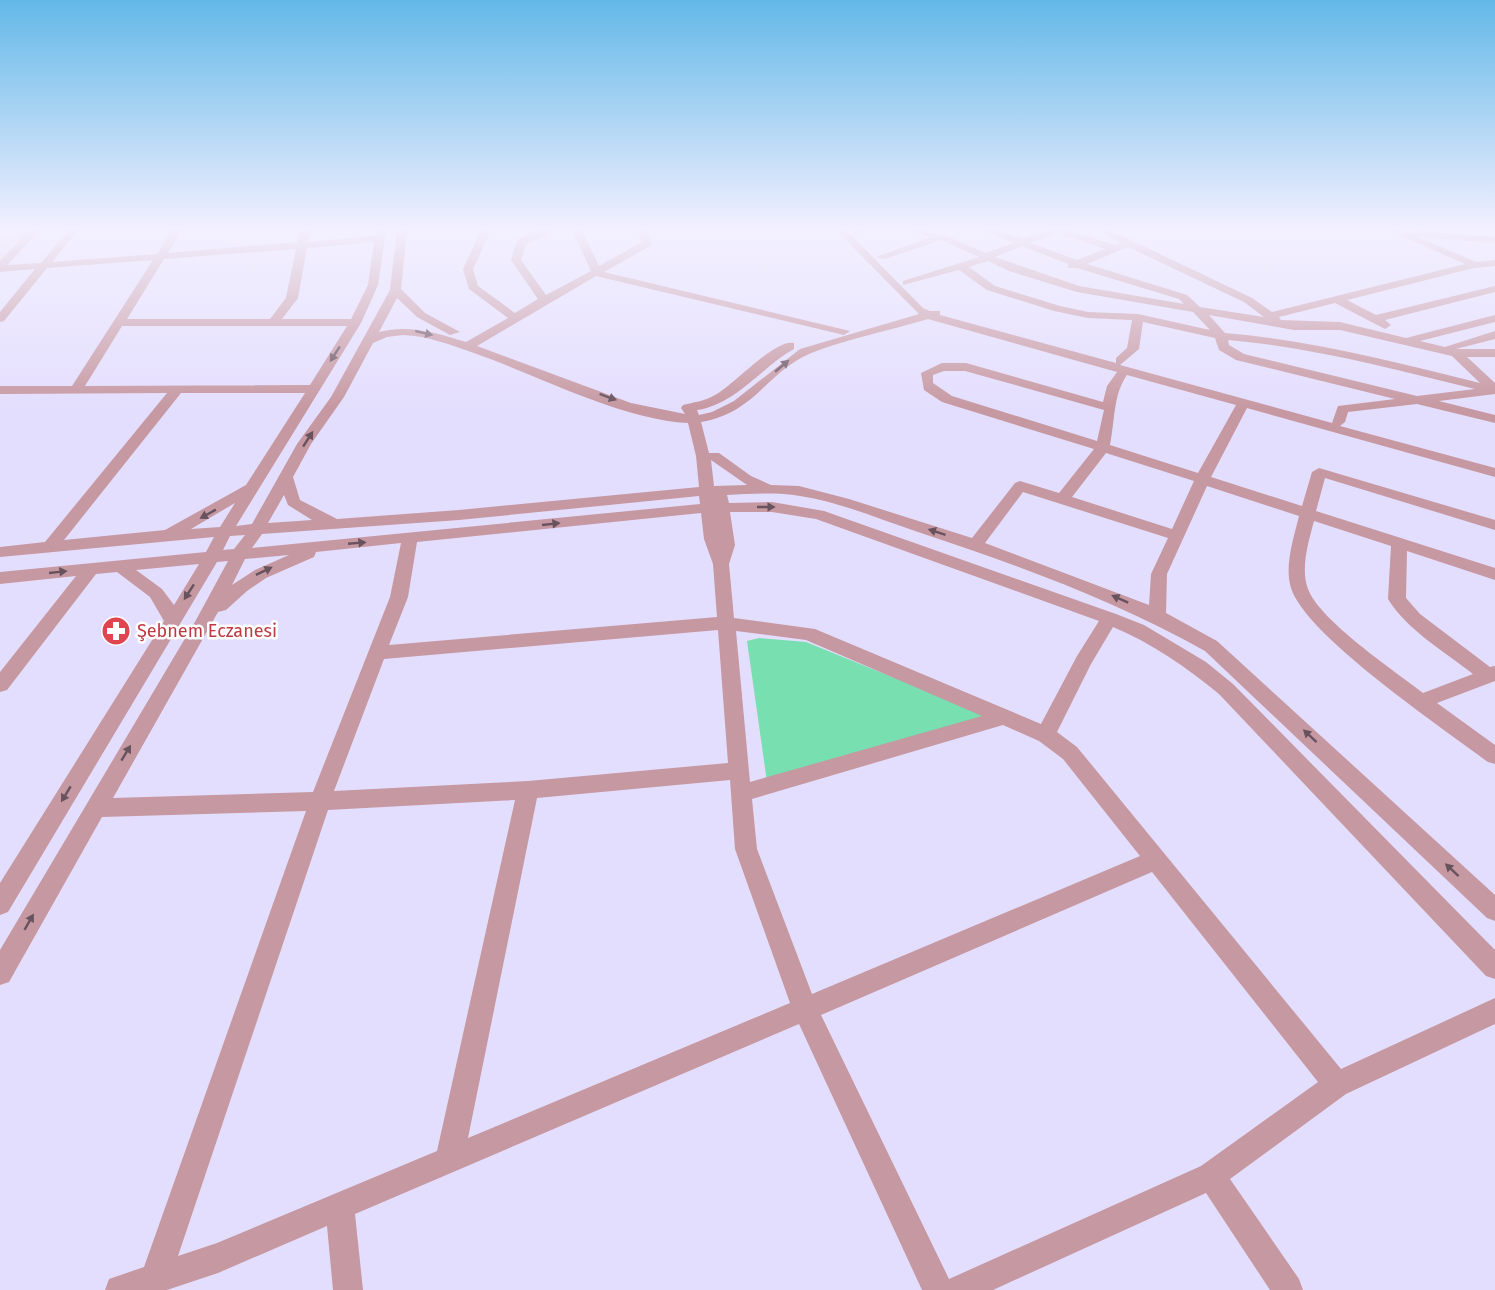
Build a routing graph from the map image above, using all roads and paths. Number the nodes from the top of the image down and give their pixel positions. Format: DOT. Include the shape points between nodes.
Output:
graph roads {
  1 [pos="23,290"];
  2 [pos="139,290"];
  3 [pos="293,290"];
  4 [pos="371,290"];
  5 [pos="394,290"];
  6 [pos="478,290"];
  7 [pos="537,290"];
  8 [pos="565,290"];
  9 [pos="670,290"];
  10 [pos="900,290"];
  11 [pos="914,290"];
  12 [pos="997,290"];
  13 [pos="1084,290"];
  14 [pos="1162,290"];
  15 [pos="1227,290"];
  16 [pos="1372,290"];
  17 [pos="1491,290"];
  18 [pos="1336,299"];
  19 [pos="545,301"];
  20 [pos="919,310"];
  21 [pos="1199,310"];
  22 [pos="936,313"];
  23 [pos="1138,317"];
  24 [pos="1495,318"];
  25 [pos="0,319"];
  26 [pos="517,320"];
  27 [pos="1274,320"];
  28 [pos="274,321"];
  29 [pos="118,322"];
  30 [pos="1379,322"];
  31 [pos="356,323"];
  32 [pos="1358,329"];
  33 [pos="844,331"];
  34 [pos="1495,335"];
  35 [pos="1221,336"];
  36 [pos="482,340"];
  37 [pos="368,341"];
  38 [pos="1404,341"];
  39 [pos="467,346"];
  40 [pos="1437,349"];
  41 [pos="1456,353"];
  42 [pos="1495,353"];
  43 [pos="1123,365"];
  44 [pos="1406,368"];
  45 [pos="1448,377"];
  46 [pos="76,388"];
  47 [pos="178,388"];
  48 [pos="312,389"];
  49 [pos="0,390"];
  50 [pos="1495,390"];
  51 [pos="1413,398"];
  52 [pos="1243,404"];
  53 [pos="1111,408"];
  54 [pos="698,413"];
  55 [pos="1495,419"];
  56 [pos="1338,422"];
  57 [pos="1103,447"];
  58 [pos="709,459"];
  59 [pos="1495,466"];
  60 [pos="1495,473"];
  61 [pos="287,477"];
  62 [pos="1202,480"];
  63 [pos="252,486"];
  64 [pos="771,490"];
  65 [pos="673,495"];
  66 [pos="713,499"];
  67 [pos="1062,499"];
  68 [pos="1309,514"];
  69 [pos="335,523"];
  70 [pos="1495,525"];
  71 [pos="258,528"];
  72 [pos="224,532"];
  73 [pos="1175,535"];
  74 [pos="160,536"];
  75 [pos="410,539"];
  76 [pos="1399,543"];
  77 [pos="975,545"];
  78 [pos="325,546"];
  79 [pos="50,548"];
  80 [pos="0,552"];
  81 [pos="240,553"];
  82 [pos="213,555"];
  83 [pos="120,566"];
  84 [pos="91,569"];
  85 [pos="1495,574"];
  86 [pos="0,578"];
  87 [pos="1158,616"];
  88 [pos="1110,618"];
  89 [pos="172,620"];
  90 [pos="204,622"];
  91 [pos="725,623"];
  92 [pos="377,653"];
  93 [pos="1491,674"];
  94 [pos="0,685"];
  95 [pos="1423,701"];
  96 [pos="1005,717"];
  97 [pos="1046,735"];
  98 [pos="1495,756"];
  99 [pos="739,782"];
  100 [pos="528,790"];
  101 [pos="320,801"];
  102 [pos="94,808"];
  103 [pos="1154,861"];
  104 [pos="0,904"];
  105 [pos="1495,910"];
  106 [pos="1495,967"];
  107 [pos="0,973"];
  108 [pos="805,1009"];
  109 [pos="1495,1011"];
  110 [pos="1337,1085"];
  111 [pos="449,1160"];
  112 [pos="1211,1176"];
  113 [pos="340,1206"];
  114 [pos="155,1280"];
  115 [pos="120,1290"];
  116 [pos="348,1290"];
  117 [pos="938,1290"];
  118 [pos="958,1290"];
  119 [pos="1288,1290"];
  1 -- 25 [label="street"];
  2 -- 29 [label="street"];
  3 -- 28 [label="street" via="292,298"];
  4 -- 31 [label="street"];
  5 -- 36 [label="street" via="436,325"];
  5 -- 37 [label="street"];
  6 -- 26 [label="street"];
  7 -- 19 [label="street"];
  8 -- 19 [label="street"];
  9 -- 33 [label="street"];
  10 -- 20 [label="street"];
  11 -- 22 [label="street"];
  12 -- 23 [label="street" via="1088,315"];
  13 -- 21 [label="street"];
  14 -- 21 [label="street"];
  15 -- 27 [label="street"];
  16 -- 18 [label="street"];
  17 -- 30 [label="street"];
  18 -- 27 [label="street"];
  18 -- 30 [label="street"];
  19 -- 26 [label="street"];
  20 -- 22 [label="street"];
  20 -- 33 [label="street"];
  21 -- 27 [label="street"];
  21 -- 35 [label="street"];
  22 -- 43 [label="street"];
  54 -- 22 [label="street, one-way" via="733,407 804,352"];
  23 -- 35 [label="street"];
  23 -- 43 [label="street" via="1133,349"];
  24 -- 38 [label="street"];
  26 -- 36 [label="street"];
  27 -- 32 [label="street"];
  28 -- 29 [label="street"];
  28 -- 31 [label="street"];
  29 -- 46 [label="street"];
  30 -- 32 [label="street"];
  30 -- 38 [label="street"];
  31 -- 48 [label="street, one-way"];
  32 -- 38 [label="street"];
  33 -- 54 [label="street" via="782,350"];
  34 -- 40 [label="street"];
  35 -- 44 [label="street" via="1280,341"];
  35 -- 51 [label="street" via="1223,347 1240,357"];
  36 -- 39 [label="street"];
  36 -- 54 [label="street" via="644,398"];
  37 -- 39 [label="street, one-way" via="383,332 407,330"];
  61 -- 37 [label="street, one-way"];
  38 -- 40 [label="street"];
  38 -- 44 [label="street" via="1397,352"];
  39 -- 54 [label="street, one-way" via="651,413"];
  40 -- 41 [label="street"];
  40 -- 45 [label="street"];
  41 -- 42 [label="street"];
  41 -- 50 [label="street"];
  43 -- 52 [label="street"];
  43 -- 53 [label="street" via="1109,398"];
  43 -- 56 [label="street"];
  44 -- 45 [label="street"];
  44 -- 51 [label="street"];
  45 -- 50 [label="street"];
  46 -- 47 [label="street"];
  46 -- 49 [label="street"];
  47 -- 48 [label="street"];
  47 -- 79 [label="street"];
  48 -- 63 [label="street"];
  50 -- 51 [label="street"];
  51 -- 55 [label="street"];
  51 -- 56 [label="street" via="1342,409"];
  52 -- 60 [label="street"];
  52 -- 62 [label="street"];
  53 -- 57 [label="street"];
  53 -- 57 [label="street" via="966,367 942,367 927,374 927,387 947,399"];
  54 -- 58 [label="street"];
  56 -- 59 [label="street"];
  57 -- 62 [label="street"];
  57 -- 67 [label="street"];
  58 -- 64 [label="street"];
  58 -- 65 [label="street" via="696,477"];
  58 -- 66 [label="street"];
  61 -- 69 [label="street" via="293,502 310,514"];
  61 -- 71 [label="street"];
  62 -- 68 [label="street"];
  62 -- 73 [label="street"];
  63 -- 72 [label="street"];
  63 -- 74 [label="street, one-way" via="197,520"];
  64 -- 66 [label="street"];
  77 -- 64 [label="street, one-way" via="844,502 799,491"];
  65 -- 66 [label="street"];
  65 -- 69 [label="street"];
  75 -- 66 [label="street, one-way"];
  66 -- 88 [label="street, one-way" via="819,514"];
  66 -- 91 [label="street" via="711,544 721,564"];
  67 -- 73 [label="street"];
  67 -- 77 [label="street" via="1020,486"];
  68 -- 70 [label="street" via="1319,472"];
  68 -- 76 [label="street"];
  68 -- 95 [label="street" via="1297,572 1300,591 1316,616 1347,644"];
  69 -- 71 [label="street"];
  71 -- 72 [label="street"];
  71 -- 81 [label="street"];
  72 -- 74 [label="street"];
  72 -- 82 [label="street"];
  73 -- 87 [label="street" via="1159,574"];
  74 -- 79 [label="street"];
  78 -- 75 [label="street, one-way"];
  75 -- 92 [label="street" via="399,597"];
  76 -- 85 [label="street"];
  76 -- 93 [label="street" via="1397,599 1414,618"];
  87 -- 77 [label="street, one-way"];
  78 -- 81 [label="street"];
  90 -- 78 [label="street, one-way" via="240,584"];
  79 -- 80 [label="street"];
  81 -- 82 [label="street"];
  81 -- 90 [label="street"];
  82 -- 83 [label="street"];
  82 -- 89 [label="street, one-way"];
  83 -- 84 [label="street"];
  83 -- 89 [label="street" via="165,599"];
  86 -- 84 [label="street, one-way"];
  84 -- 94 [label="street"];
  105 -- 87 [label="street, one-way" via="1234,665 1212,646"];
  88 -- 97 [label="street" via="1083,661"];
  88 -- 106 [label="street" via="1170,649 1226,689"];
  89 -- 104 [label="street, one-way"];
  102 -- 90 [label="street, one-way"];
  91 -- 92 [label="street"];
  91 -- 96 [label="street" via="809,634"];
  91 -- 99 [label="street"];
  92 -- 101 [label="street"];
  93 -- 95 [label="street"];
  95 -- 98 [label="street"];
  96 -- 97 [label="street"];
  96 -- 99 [label="street"];
  97 -- 103 [label="street" via="1070,753"];
  99 -- 100 [label="street"];
  99 -- 108 [label="street" via="746,849"];
  100 -- 101 [label="street"];
  100 -- 111 [label="street"];
  101 -- 102 [label="street"];
  101 -- 114 [label="street"];
  107 -- 102 [label="street, one-way"];
  103 -- 108 [label="street"];
  103 -- 110 [label="street"];
  108 -- 111 [label="street"];
  108 -- 117 [label="street"];
  109 -- 110 [label="street"];
  110 -- 112 [label="street"];
  111 -- 113 [label="street"];
  112 -- 118 [label="street"];
  112 -- 119 [label="street"];
  113 -- 114 [label="street"];
  113 -- 116 [label="street"];
  114 -- 115 [label="street"];
}
